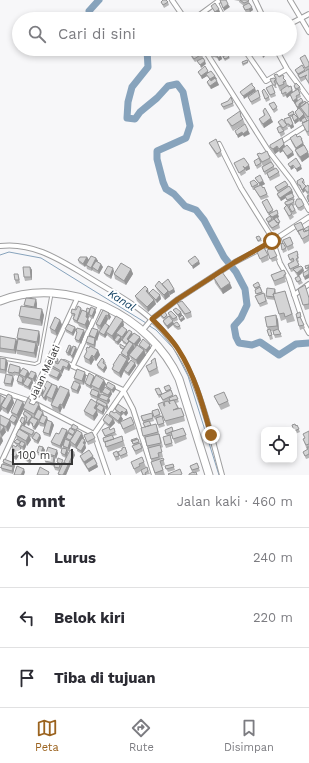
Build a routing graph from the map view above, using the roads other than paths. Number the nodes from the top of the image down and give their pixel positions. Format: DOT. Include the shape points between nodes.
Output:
graph roads {
  1 [pos="172,0"];
  2 [pos="220,0"];
  3 [pos="254,0"];
  4 [pos="290,0"];
  5 [pos="216,3"];
  6 [pos="180,12"];
  7 [pos="204,12"];
  8 [pos="220,12"];
  9 [pos="260,12"];
  10 [pos="309,14"];
  11 [pos="301,18"];
  12 [pos="297,20"];
  13 [pos="309,32"];
  14 [pos="208,56"];
  15 [pos="249,56"];
  16 [pos="280,56"];
  17 [pos="287,69"];
  18 [pos="309,99"];
  19 [pos="309,124"];
  20 [pos="219,144"];
  21 [pos="268,150"];
  22 [pos="309,210"];
  23 [pos="309,217"];
  24 [pos="272,241"];
  25 [pos="0,246"];
  26 [pos="309,284"];
  27 [pos="294,295"];
  28 [pos="51,297"];
  29 [pos="0,301"];
  30 [pos="76,301"];
  31 [pos="0,305"];
  32 [pos="99,308"];
  33 [pos="150,320"];
  34 [pos="144,329"];
  35 [pos="309,333"];
  36 [pos="154,348"];
  37 [pos="51,357"];
  38 [pos="0,358"];
  39 [pos="73,365"];
  40 [pos="124,390"];
  41 [pos="0,391"];
  42 [pos="30,401"];
  43 [pos="190,421"];
  44 [pos="94,434"];
  45 [pos="1,462"];
  46 [pos="108,475"];
  47 [pos="154,475"];
  48 [pos="205,475"];
  49 [pos="209,475"];
  50 [pos="222,475"];
  1 -- 6 [label="street"];
  2 -- 5 [label="street"];
  3 -- 9 [label="street"];
  4 -- 11 [label="street"];
  5 -- 7 [label="street"];
  5 -- 8 [label="street"];
  10 -- 11 [label="street"];
  11 -- 12 [label="street"];
  11 -- 13 [label="street"];
  14 -- 21 [label="street"];
  15 -- 17 [label="street" via="266,81"];
  16 -- 17 [label="street"];
  17 -- 18 [label="street"];
  19 -- 21 [label="street"];
  20 -- 24 [label="street"];
  21 -- 22 [label="street" via="292,181"];
  23 -- 24 [label="street"];
  24 -- 27 [label="street"];
  24 -- 33 [label="street" via="235,262"];
  25 -- 33 [label="street" via="32,248 56,257 129,302"];
  26 -- 27 [label="street"];
  27 -- 35 [label="street"];
  28 -- 30 [label="highway"];
  28 -- 31 [label="highway" via="19,299"];
  28 -- 38 [label="lane" via="39,362 35,364"];
  29 -- 34 [label="highway" via="34,293 65,294 110,309"];
  30 -- 32 [label="highway"];
  30 -- 37 [label="street, Jalan Melati"];
  32 -- 36 [label="highway" via="123,321"];
  32 -- 39 [label="street"];
  33 -- 34 [label="street"];
  33 -- 50 [label="street" via="178,349 193,377"];
  34 -- 43 [label="highway" via="173,365"];
  36 -- 40 [label="street"];
  36 -- 43 [label="highway" via="162,356 172,374"];
  37 -- 39 [label="street"];
  37 -- 42 [label="street, Jalan Melati"];
  39 -- 40 [label="street"];
  40 -- 44 [label="street"];
  40 -- 47 [label="street" via="133,409"];
  41 -- 42 [label="street"];
  42 -- 44 [label="street"];
  42 -- 45 [label="street, Jalan Melati"];
  43 -- 48 [label="highway"];
  43 -- 49 [label="highway"];
  44 -- 46 [label="street"];
}
